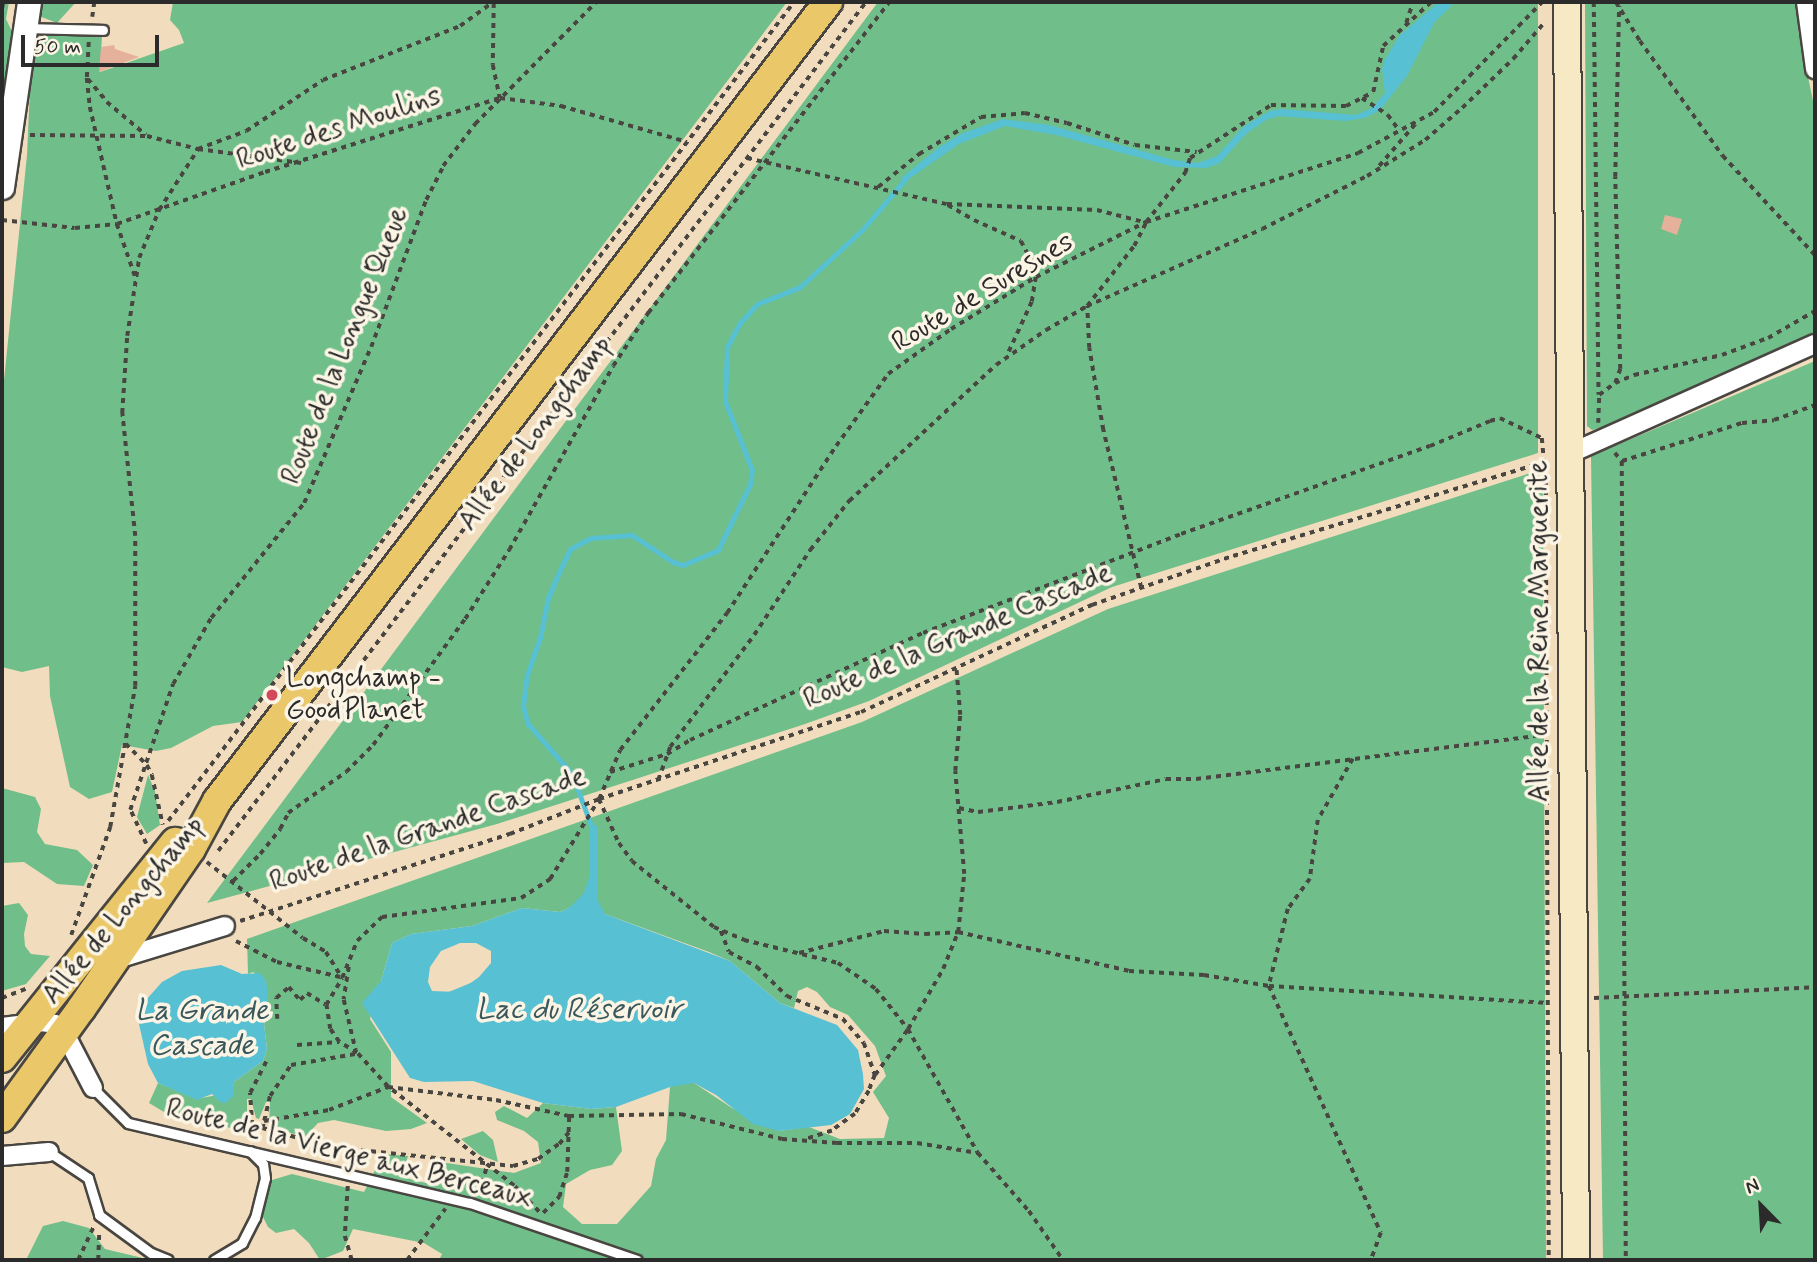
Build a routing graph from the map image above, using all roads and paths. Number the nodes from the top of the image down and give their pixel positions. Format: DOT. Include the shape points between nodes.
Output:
graph roads {
  1 [pos="3,2"];
  2 [pos="29,2"];
  3 [pos="94,2"];
  4 [pos="493,2"];
  5 [pos="596,2"];
  6 [pos="794,2"];
  7 [pos="828,2"];
  8 [pos="866,2"];
  9 [pos="889,2"];
  10 [pos="1413,2"];
  11 [pos="1431,2"];
  12 [pos="1542,2"];
  13 [pos="1567,2"];
  14 [pos="1594,2"];
  15 [pos="1806,2"];
  16 [pos="1617,4"];
  17 [pos="2,8"];
  18 [pos="1543,23"];
  19 [pos="1405,25"];
  20 [pos="26,28"];
  21 [pos="90,30"];
  22 [pos="103,30"];
  23 [pos="1815,69"];
  24 [pos="87,78"];
  25 [pos="500,98"];
  26 [pos="1362,98"];
  27 [pos="1418,120"];
  28 [pos="1399,130"];
  29 [pos="96,134"];
  30 [pos="12,136"];
  31 [pos="147,136"];
  32 [pos="687,142"];
  33 [pos="198,149"];
  34 [pos="1199,152"];
  35 [pos="747,158"];
  36 [pos="765,162"];
  37 [pos="300,163"];
  38 [pos="1374,172"];
  39 [pos="2,187"];
  40 [pos="878,187"];
  41 [pos="947,204"];
  42 [pos="159,210"];
  43 [pos="2,220"];
  44 [pos="1146,222"];
  45 [pos="117,224"];
  46 [pos="1815,255"];
  47 [pos="1036,277"];
  48 [pos="136,279"];
  49 [pos="1087,306"];
  50 [pos="1815,311"];
  51 [pos="1815,344"];
  52 [pos="1006,358"];
  53 [pos="1615,383"];
  54 [pos="1599,395"];
  55 [pos="1815,405"];
  56 [pos="1598,429"];
  57 [pos="1571,453"];
  58 [pos="1542,463"];
  59 [pos="1135,552"];
  60 [pos="1141,588"];
  61 [pos="956,666"];
  62 [pos="1546,735"];
  63 [pos="126,744"];
  64 [pos="667,754"];
  65 [pos="1353,759"];
  66 [pos="147,765"];
  67 [pos="610,772"];
  68 [pos="658,780"];
  69 [pos="599,799"];
  70 [pos="217,801"];
  71 [pos="959,808"];
  72 [pos="146,843"];
  73 [pos="233,881"];
  74 [pos="271,911"];
  75 [pos="227,925"];
  76 [pos="721,931"];
  77 [pos="958,932"];
  78 [pos="67,943"];
  79 [pos="799,953"];
  80 [pos="350,958"];
  81 [pos="114,960"];
  82 [pos="342,978"];
  83 [pos="30,986"];
  84 [pos="1269,986"];
  85 [pos="1815,987"];
  86 [pos="1626,996"];
  87 [pos="2,999"];
  88 [pos="1574,1000"];
  89 [pos="1548,1003"];
  90 [pos="326,1005"];
  91 [pos="277,1019"];
  92 [pos="33,1022"];
  93 [pos="2,1027"];
  94 [pos="908,1029"];
  95 [pos="64,1032"];
  96 [pos="339,1042"];
  97 [pos="297,1045"];
  98 [pos="357,1053"];
  99 [pos="2,1058"];
  100 [pos="266,1061"];
  101 [pos="875,1075"];
  102 [pos="388,1087"];
  103 [pos="93,1088"];
  104 [pos="569,1116"];
  105 [pos="2,1118"];
  106 [pos="264,1121"];
  107 [pos="252,1125"];
  108 [pos="262,1129"];
  109 [pos="569,1132"];
  110 [pos="803,1140"];
  111 [pos="3,1150"];
  112 [pos="248,1150"];
  113 [pos="49,1152"];
  114 [pos="978,1153"];
  115 [pos="486,1165"];
  116 [pos="350,1174"];
  117 [pos="453,1199"];
  118 [pos="475,1205"];
  119 [pos="94,1215"];
  120 [pos="94,1227"];
  121 [pos="99,1233"];
  122 [pos="78,1260"];
  123 [pos="98,1260"];
  124 [pos="168,1260"];
  125 [pos="214,1260"];
  126 [pos="352,1260"];
  127 [pos="407,1260"];
  128 [pos="637,1260"];
  129 [pos="1063,1260"];
  130 [pos="1371,1260"];
  131 [pos="1549,1260"];
  132 [pos="1576,1260"];
  133 [pos="1626,1260"];
  1 -- 17 [label="path"];
  2 -- 20 [label="street"];
  3 -- 21 [label="path"];
  4 -- 25 [label="path" via="493,65"];
  4 -- 33 [label="path" via="460,26 323,80 246,131"];
  5 -- 25 [label="path, Route de la Longue Queue"];
  6 -- 32 [label="path"];
  7 -- 70 [label="main road, Allée de Longchamp"];
  8 -- 35 [label="path, Allée de Longchamp"];
  9 -- 36 [label="path"];
  10 -- 19 [label="path"];
  11 -- 19 [label="path"];
  12 -- 27 [label="path, Route de Suresnes" via="1434,112"];
  13 -- 57 [label="main road, Allée de la Reine Marguerite"];
  14 -- 54 [label="path"];
  15 -- 23 [label="street"];
  16 -- 46 [label="path" via="1723,156"];
  16 -- 53 [label="path" via="1620,369"];
  18 -- 38 [label="path" via="1462,108 1425,140"];
  19 -- 26 [label="path" via="1382,46 1373,92"];
  20 -- 21 [label="lane"];
  20 -- 30 [label="street"];
  21 -- 22 [label="lane"];
  21 -- 24 [label="path"];
  24 -- 29 [label="path"];
  24 -- 31 [label="path"];
  25 -- 32 [label="path, Route des Moulins" via="561,106"];
  25 -- 37 [label="path, Route des Moulins"];
  25 -- 66 [label="path, Route de la Longue Queue" via="443,166 304,503 211,618 173,684"];
  26 -- 28 [label="path" via="1394,121"];
  26 -- 34 [label="path" via="1346,106 1271,105"];
  27 -- 28 [label="path, Route de Suresnes"];
  27 -- 38 [label="path"];
  28 -- 44 [label="path, Route de Suresnes" via="1358,153"];
  29 -- 30 [label="path"];
  29 -- 31 [label="path"];
  29 -- 45 [label="path"];
  30 -- 39 [label="street"];
  31 -- 33 [label="path"];
  32 -- 66 [label="path" via="164,827"];
  33 -- 37 [label="path"];
  33 -- 42 [label="path"];
  34 -- 40 [label="path" via="1135,145 1025,113 981,117 919,153"];
  34 -- 44 [label="path" via="1190,158 1185,173"];
  35 -- 36 [label="path"];
  35 -- 73 [label="path, Allée de Longchamp" via="214,856 201,858"];
  36 -- 40 [label="path"];
  36 -- 73 [label="path" via="612,366 465,620 373,745 345,772 288,813 281,829"];
  37 -- 42 [label="path, Route des Moulins"];
  38 -- 49 [label="path" via="1273,224"];
  40 -- 41 [label="path"];
  41 -- 44 [label="path" via="1097,210"];
  41 -- 47 [label="path" via="1021,241"];
  42 -- 45 [label="path, Route des Moulins"];
  42 -- 48 [label="path" via="139,258"];
  43 -- 45 [label="path, Route des Moulins" via="75,228"];
  44 -- 47 [label="path, Route de Suresnes"];
  44 -- 49 [label="path" via="1135,246"];
  45 -- 48 [label="path"];
  47 -- 52 [label="path" via="1032,302"];
  47 -- 67 [label="path, Route de Suresnes" via="888,374 727,613 620,750"];
  48 -- 63 [label="path" via="122,413 135,550 135,686"];
  49 -- 52 [label="path"];
  49 -- 59 [label="path" via="1102,430"];
  50 -- 53 [label="path" via="1768,338 1722,355"];
  51 -- 57 [label="street"];
  52 -- 64 [label="path" via="849,501"];
  53 -- 54 [label="path"];
  54 -- 56 [label="path"];
  55 -- 86 [label="path" via="1622,461"];
  57 -- 58 [label="path, Route de la Grande Cascade"];
  57 -- 88 [label="main road, Allée de la Reine Marguerite"];
  58 -- 59 [label="path" via="1542,438 1500,418"];
  58 -- 60 [label="path, Route de la Grande Cascade"];
  58 -- 62 [label="path" via="1546,480"];
  59 -- 60 [label="path"];
  59 -- 64 [label="path" via="923,633"];
  60 -- 61 [label="path, Route de la Grande Cascade"];
  61 -- 68 [label="path, Route de la Grande Cascade" via="861,712"];
  61 -- 71 [label="path"];
  62 -- 65 [label="path"];
  62 -- 89 [label="path"];
  63 -- 66 [label="path"];
  63 -- 78 [label="path" via="110,827"];
  64 -- 67 [label="path"];
  64 -- 68 [label="path"];
  65 -- 71 [label="path" via="1166,779 991,811"];
  65 -- 84 [label="path" via="1318,820 1310,879 1288,909"];
  66 -- 72 [label="path, Route de la Longue Queue" via="130,810"];
  67 -- 69 [label="path, Route de Suresnes"];
  68 -- 69 [label="path, Route de la Grande Cascade"];
  69 -- 74 [label="path, Route de la Grande Cascade" via="510,834"];
  69 -- 76 [label="path" via="632,861"];
  69 -- 80 [label="path, Route de Suresnes" via="550,879 534,892 482,905 383,917 357,941"];
  70 -- 81 [label="main road, Allée de Longchamp" via="191,849"];
  70 -- 92 [label="main road, Allée de Longchamp" via="177,838"];
  71 -- 77 [label="path" via="964,874"];
  73 -- 74 [label="path"];
  74 -- 75 [label="path, Route de la Grande Cascade"];
  74 -- 82 [label="path" via="326,951"];
  75 -- 81 [label="street"];
  75 -- 82 [label="path" via="236,940 277,962"];
  76 -- 79 [label="path"];
  76 -- 101 [label="path" via="729,952 757,967 787,996 843,1019 864,1043"];
  77 -- 79 [label="path" via="884,931"];
  77 -- 84 [label="path" via="1129,971 1204,975"];
  77 -- 94 [label="path" via="943,969"];
  79 -- 94 [label="path" via="838,963 876,989"];
  80 -- 82 [label="path"];
  80 -- 98 [label="path" via="344,1000"];
  81 -- 95 [label="main road, Allée de Longchamp"];
  82 -- 90 [label="path"];
  83 -- 87 [label="path, Allée de Longchamp"];
  84 -- 89 [label="path"];
  84 -- 130 [label="path" via="1381,1233"];
  85 -- 86 [label="path"];
  86 -- 88 [label="path"];
  86 -- 133 [label="path"];
  88 -- 89 [label="path"];
  88 -- 132 [label="main road, Allée de la Reine Marguerite"];
  89 -- 131 [label="path"];
  90 -- 91 [label="path" via="307,993 300,1000 289,987 276,998"];
  90 -- 96 [label="path" via="330,1029"];
  92 -- 93 [label="street"];
  92 -- 95 [label="street" via="49,1022"];
  92 -- 99 [label="main road, Allée de Longchamp"];
  94 -- 101 [label="path"];
  94 -- 114 [label="path"];
  95 -- 103 [label="street"];
  95 -- 105 [label="main road, Allée de Longchamp"];
  96 -- 97 [label="path"];
  96 -- 98 [label="path"];
  98 -- 102 [label="path"];
  98 -- 106 [label="path" via="291,1065 270,1096"];
  100 -- 107 [label="path" via="250,1093"];
  101 -- 110 [label="path" via="855,1114 832,1131"];
  102 -- 104 [label="path" via="496,1100"];
  102 -- 106 [label="path" via="329,1110"];
  102 -- 115 [label="path"];
  103 -- 112 [label="lane, Route de la Vierge aux Berceaux" via="128,1123"];
  104 -- 109 [label="path"];
  104 -- 110 [label="path" via="681,1114"];
  106 -- 108 [label="path"];
  107 -- 108 [label="path"];
  107 -- 112 [label="path"];
  108 -- 115 [label="path" via="331,1147"];
  109 -- 115 [label="path" via="538,1159 513,1166"];
  109 -- 115 [label="path" via="563,1188 541,1215 521,1192"];
  110 -- 114 [label="path" via="917,1143"];
  111 -- 113 [label="street"];
  112 -- 116 [label="lane, Route de la Vierge aux Berceaux"];
  112 -- 125 [label="lane" via="263,1164 265,1178 255,1218 242,1243"];
  113 -- 119 [label="lane" via="88,1178"];
  114 -- 129 [label="path" via="1029,1211"];
  115 -- 118 [label="path"];
  116 -- 117 [label="lane, Route de la Vierge aux Berceaux"];
  116 -- 126 [label="path" via="345,1236"];
  117 -- 118 [label="lane, Route de la Vierge aux Berceaux"];
  117 -- 127 [label="path"];
  118 -- 128 [label="lane, Route de la Vierge aux Berceaux"];
  119 -- 120 [label="path"];
  119 -- 120 [label="path"];
  119 -- 121 [label="path"];
  119 -- 124 [label="lane"];
  120 -- 121 [label="path"];
  120 -- 122 [label="path"];
  121 -- 123 [label="path"];
}
